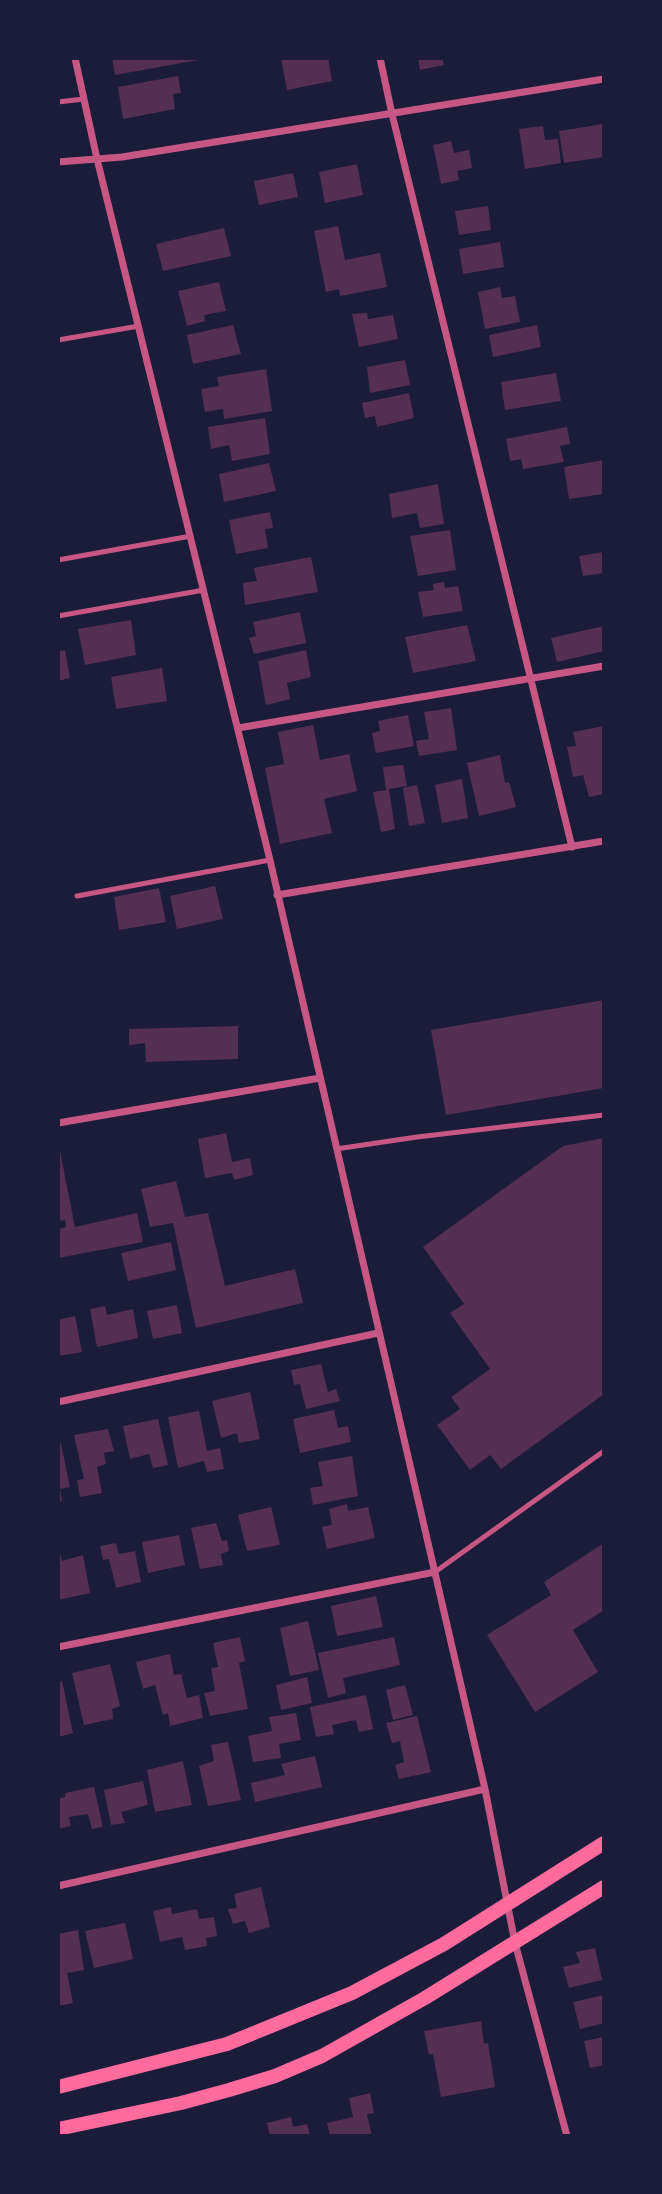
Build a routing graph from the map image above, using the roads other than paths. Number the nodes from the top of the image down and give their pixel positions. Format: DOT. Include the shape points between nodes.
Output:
graph roads {
  1 [pos="75,58"];
  2 [pos="380,58"];
  3 [pos="604,79"];
  4 [pos="84,99"];
  5 [pos="58,102"];
  6 [pos="392,114"];
  7 [pos="97,159"];
  8 [pos="58,162"];
  9 [pos="139,326"];
  10 [pos="58,340"];
  11 [pos="191,536"];
  12 [pos="58,560"];
  13 [pos="204,590"];
  14 [pos="58,616"];
  15 [pos="604,666"];
  16 [pos="530,679"];
  17 [pos="239,728"];
  18 [pos="604,841"];
  19 [pos="572,847"];
  20 [pos="270,860"];
  21 [pos="278,895"];
  22 [pos="77,896"];
  23 [pos="320,1078"];
  24 [pos="604,1115"];
  25 [pos="58,1123"];
  26 [pos="336,1149"];
  27 [pos="378,1333"];
  28 [pos="58,1402"];
  29 [pos="604,1451"];
  30 [pos="435,1572"];
  31 [pos="58,1647"];
  32 [pos="485,1789"];
  33 [pos="604,1843"];
  34 [pos="58,1886"];
  35 [pos="604,1887"];
  36 [pos="507,1904"];
  37 [pos="515,1943"];
  38 [pos="58,2087"];
  39 [pos="58,2129"];
  40 [pos="567,2136"];
  1 -- 4 [label="street"];
  2 -- 6 [label="street"];
  3 -- 6 [label="street"];
  4 -- 5 [label="lane"];
  4 -- 7 [label="street"];
  6 -- 7 [label="street"];
  6 -- 16 [label="street"];
  7 -- 8 [label="street"];
  7 -- 9 [label="street"];
  9 -- 10 [label="lane"];
  9 -- 11 [label="street"];
  11 -- 12 [label="lane"];
  11 -- 13 [label="street"];
  13 -- 14 [label="lane"];
  13 -- 17 [label="street"];
  15 -- 16 [label="street"];
  16 -- 17 [label="street"];
  16 -- 19 [label="street"];
  17 -- 20 [label="street"];
  18 -- 19 [label="street"];
  19 -- 21 [label="street"];
  20 -- 21 [label="street"];
  20 -- 22 [label="lane"];
  21 -- 23 [label="street"];
  23 -- 25 [label="street"];
  23 -- 26 [label="street"];
  24 -- 26 [label="lane"];
  26 -- 27 [label="street"];
  27 -- 28 [label="street"];
  27 -- 30 [label="street"];
  29 -- 30 [label="lane"];
  30 -- 31 [label="street"];
  30 -- 32 [label="street"];
  32 -- 34 [label="street"];
  32 -- 36 [label="street"];
  33 -- 36 [label="main road"];
  35 -- 37 [label="main road"];
  36 -- 37 [label="street"];
  36 -- 38 [label="main road" via="352,1993 227,2044"];
  37 -- 39 [label="main road" via="322,2056 275,2076 181,2103"];
  37 -- 40 [label="street"];
}
